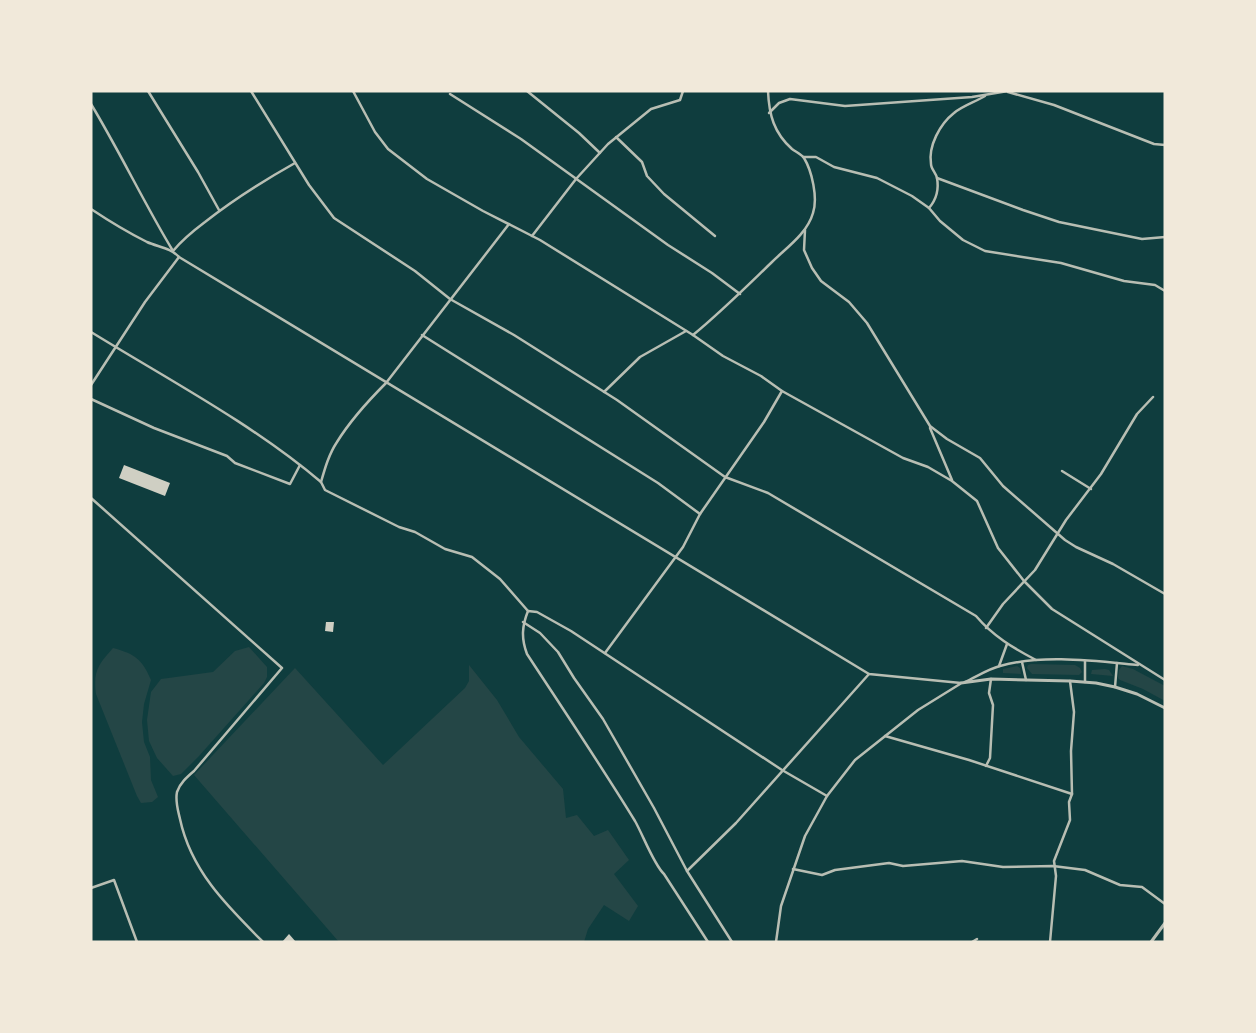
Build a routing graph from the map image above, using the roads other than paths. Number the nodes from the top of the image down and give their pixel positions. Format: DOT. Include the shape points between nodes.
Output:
graph roads {
  1 [pos="148,91"];
  2 [pos="250,91"];
  3 [pos="353,91"];
  4 [pos="526,91"];
  5 [pos="683,91"];
  6 [pos="768,91"];
  7 [pos="1007,91"];
  8 [pos="450,94"];
  9 [pos="988,95"];
  10 [pos="91,104"];
  11 [pos="770,113"];
  12 [pos="616,137"];
  13 [pos="1165,145"];
  14 [pos="600,153"];
  15 [pos="803,157"];
  16 [pos="295,163"];
  17 [pos="937,178"];
  18 [pos="576,179"];
  19 [pos="929,208"];
  20 [pos="91,209"];
  21 [pos="219,211"];
  22 [pos="509,224"];
  23 [pos="805,230"];
  24 [pos="532,236"];
  25 [pos="715,236"];
  26 [pos="1165,237"];
  27 [pos="173,251"];
  28 [pos="179,257"];
  29 [pos="1165,291"];
  30 [pos="740,294"];
  31 [pos="450,300"];
  32 [pos="686,331"];
  33 [pos="91,332"];
  34 [pos="693,335"];
  35 [pos="422,336"];
  36 [pos="116,348"];
  37 [pos="386,383"];
  38 [pos="91,385"];
  39 [pos="782,391"];
  40 [pos="604,392"];
  41 [pos="1154,397"];
  42 [pos="91,399"];
  43 [pos="930,426"];
  44 [pos="300,465"];
  45 [pos="1062,472"];
  46 [pos="725,477"];
  47 [pos="952,480"];
  48 [pos="321,482"];
  49 [pos="1092,489"];
  50 [pos="91,498"];
  51 [pos="700,514"];
  52 [pos="1058,533"];
  53 [pos="676,556"];
  54 [pos="1024,581"];
  55 [pos="1165,594"];
  56 [pos="528,611"];
  57 [pos="523,622"];
  58 [pos="986,628"];
  59 [pos="1007,644"];
  60 [pos="605,653"];
  61 [pos="1036,660"];
  62 [pos="1085,661"];
  63 [pos="1022,662"];
  64 [pos="1117,663"];
  65 [pos="1140,665"];
  66 [pos="999,666"];
  67 [pos="869,674"];
  68 [pos="991,679"];
  69 [pos="1026,680"];
  70 [pos="1165,680"];
  71 [pos="1070,681"];
  72 [pos="1085,682"];
  73 [pos="961,683"];
  74 [pos="1115,686"];
  75 [pos="1165,708"];
  76 [pos="885,736"];
  77 [pos="986,766"];
  78 [pos="782,770"];
  79 [pos="1072,794"];
  80 [pos="827,796"];
  81 [pos="1055,866"];
  82 [pos="793,869"];
  83 [pos="687,871"];
  84 [pos="91,888"];
  85 [pos="1165,904"];
  86 [pos="1165,923"];
  87 [pos="977,939"];
  88 [pos="136,942"];
  89 [pos="264,942"];
  90 [pos="708,942"];
  91 [pos="732,942"];
  92 [pos="776,942"];
  93 [pos="972,942"];
  94 [pos="1050,942"];
  95 [pos="1151,942"];
  1 -- 21 [label="street"];
  2 -- 16 [label="street"];
  3 -- 22 [label="street" via="388,149 427,178"];
  4 -- 14 [label="street"];
  5 -- 12 [label="street" via="680,100 651,109"];
  6 -- 11 [label="street"];
  7 -- 9 [label="street"];
  7 -- 13 [label="street" via="1054,105 1154,144"];
  8 -- 18 [label="street"];
  9 -- 11 [label="street" via="845,106 790,99 779,103"];
  9 -- 17 [label="street" via="955,112 940,128 931,150 931,165"];
  10 -- 27 [label="street"];
  11 -- 15 [label="street" via="776,131"];
  12 -- 14 [label="street"];
  12 -- 25 [label="street" via="642,162 647,176 664,194"];
  14 -- 18 [label="street"];
  15 -- 19 [label="street" via="816,157 834,167 877,178"];
  15 -- 23 [label="street" via="815,200 813,214"];
  16 -- 21 [label="street"];
  16 -- 31 [label="street" via="334,218 414,271"];
  17 -- 19 [label="street" via="935,200"];
  17 -- 26 [label="street" via="1059,222 1142,239"];
  18 -- 24 [label="street"];
  18 -- 30 [label="street"];
  19 -- 29 [label="street" via="964,240 985,250 1061,262 1124,280 1155,285"];
  20 -- 27 [label="street" via="146,241"];
  21 -- 27 [label="street"];
  22 -- 24 [label="street"];
  22 -- 31 [label="street"];
  23 -- 30 [label="street"];
  23 -- 43 [label="street" via="804,250 812,268 821,281 849,302 867,323"];
  24 -- 32 [label="street"];
  27 -- 28 [label="street"];
  28 -- 36 [label="street"];
  28 -- 37 [label="street"];
  30 -- 34 [label="street"];
  31 -- 35 [label="street"];
  31 -- 40 [label="street" via="514,335"];
  32 -- 34 [label="street"];
  32 -- 40 [label="street" via="640,358"];
  33 -- 36 [label="street"];
  34 -- 39 [label="street"];
  35 -- 37 [label="street"];
  35 -- 51 [label="street" via="658,483"];
  36 -- 38 [label="street"];
  36 -- 44 [label="street" via="221,410"];
  37 -- 48 [label="street" via="338,441"];
  37 -- 53 [label="street"];
  39 -- 46 [label="street"];
  39 -- 47 [label="street" via="903,458"];
  40 -- 46 [label="street"];
  41 -- 49 [label="street" via="1137,414"];
  42 -- 44 [label="street" via="290,484"];
  43 -- 47 [label="street"];
  43 -- 52 [label="street" via="980,458 1003,486"];
  44 -- 48 [label="street"];
  45 -- 49 [label="street"];
  46 -- 51 [label="street"];
  46 -- 58 [label="street" via="768,493 976,616"];
  47 -- 54 [label="street" via="977,501 998,548"];
  48 -- 56 [label="street" via="325,490 445,549 472,558 500,579"];
  49 -- 52 [label="street"];
  50 -- 89 [label="street" via="282,668 184,780 176,802 182,829 196,864 226,904"];
  51 -- 53 [label="street"];
  52 -- 54 [label="street" via="1035,570"];
  52 -- 55 [label="street" via="1076,547"];
  53 -- 60 [label="street"];
  53 -- 67 [label="street"];
  54 -- 58 [label="street"];
  54 -- 65 [label="street" via="1052,609"];
  56 -- 57 [label="street"];
  56 -- 60 [label="street" via="537,612"];
  57 -- 83 [label="street" via="540,632 558,652 603,719"];
  57 -- 90 [label="street" via="527,654 639,828 659,870"];
  58 -- 59 [label="street"];
  59 -- 61 [label="street"];
  59 -- 66 [label="street"];
  60 -- 78 [label="street"];
  61 -- 62 [label="street"];
  61 -- 63 [label="street"];
  62 -- 64 [label="street"];
  62 -- 72 [label="street"];
  63 -- 66 [label="street"];
  63 -- 69 [label="street"];
  64 -- 65 [label="street"];
  64 -- 74 [label="street"];
  65 -- 70 [label="street"];
  66 -- 73 [label="street"];
  67 -- 73 [label="street"];
  67 -- 78 [label="street"];
  68 -- 69 [label="street"];
  68 -- 73 [label="street"];
  68 -- 77 [label="street" via="990,758"];
  69 -- 71 [label="street"];
  71 -- 72 [label="street"];
  71 -- 79 [label="street" via="1074,712"];
  72 -- 74 [label="street"];
  73 -- 76 [label="street"];
  74 -- 75 [label="street"];
  76 -- 77 [label="street"];
  76 -- 80 [label="street" via="856,760"];
  77 -- 79 [label="street"];
  78 -- 80 [label="street"];
  78 -- 83 [label="street" via="736,823"];
  79 -- 81 [label="street" via="1070,820 1054,861"];
  80 -- 82 [label="street" via="805,836"];
  81 -- 82 [label="street" via="1003,867 962,861 903,866 889,863 835,870 822,875"];
  81 -- 85 [label="street" via="1085,870 1120,885 1142,887"];
  81 -- 94 [label="street"];
  82 -- 92 [label="street" via="781,906"];
  83 -- 91 [label="street"];
  84 -- 88 [label="street" via="114,880"];
  86 -- 95 [label="street"];
  87 -- 93 [label="street"];
}
